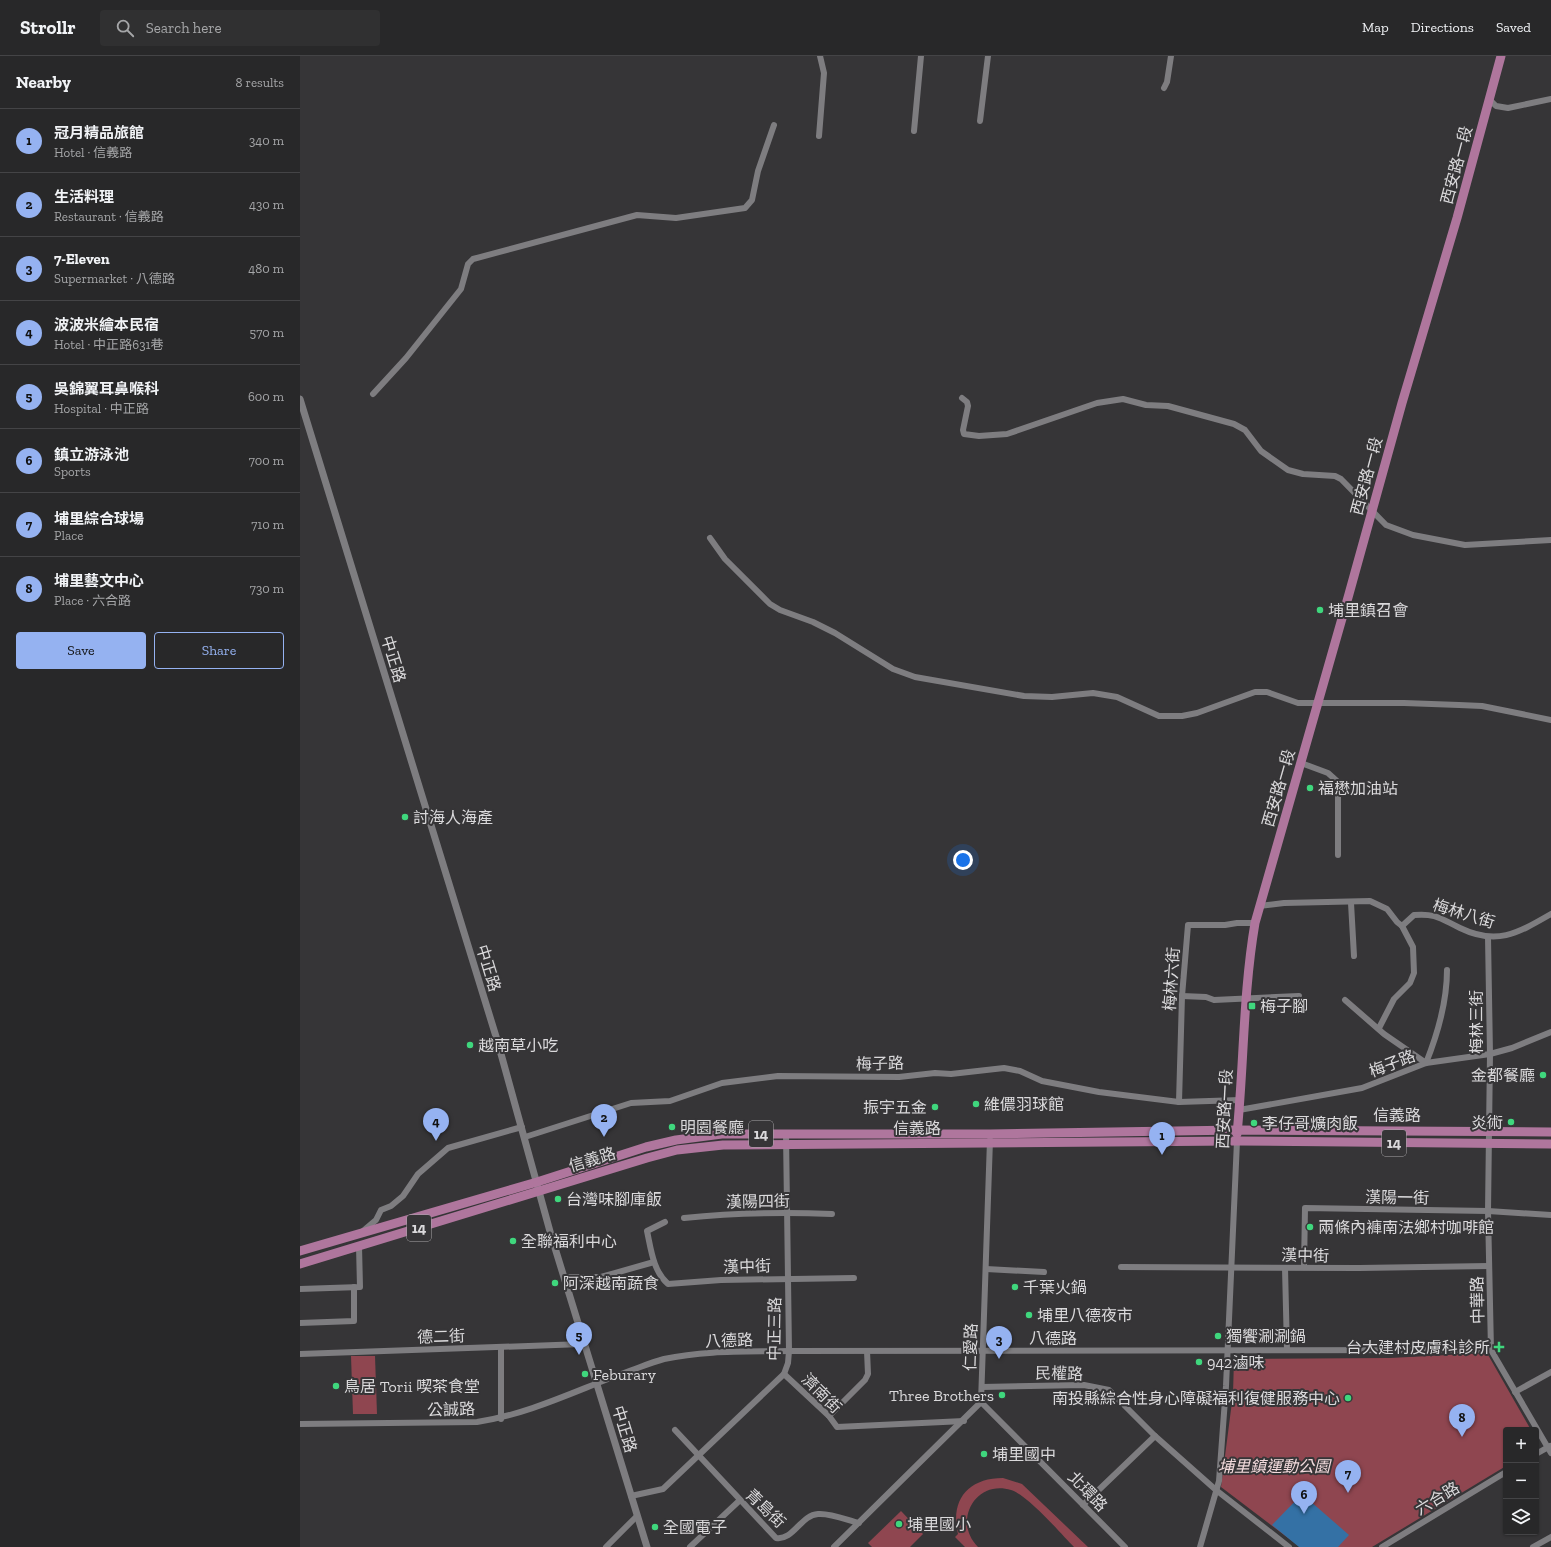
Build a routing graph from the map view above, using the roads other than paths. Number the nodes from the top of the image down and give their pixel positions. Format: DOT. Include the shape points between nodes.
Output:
graph roads {
  1 [pos="820,56"];
  2 [pos="921,56"];
  3 [pos="988,56"];
  4 [pos="1171,56"];
  5 [pos="1501,56"];
  6 [pos="1164,88"];
  7 [pos="1489,99"];
  8 [pos="1551,99"];
  9 [pos="980,121"];
  10 [pos="774,125"];
  11 [pos="914,131"];
  12 [pos="819,136"];
  13 [pos="373,394"];
  14 [pos="962,398"];
  15 [pos="300,400"];
  16 [pos="1372,511"];
  17 [pos="710,538"];
  18 [pos="1551,540"];
  19 [pos="1318,703"];
  20 [pos="1551,720"];
  21 [pos="1301,763"];
  22 [pos="1338,855"];
  23 [pos="1350,902"];
  24 [pos="1259,906"];
  25 [pos="1551,914"];
  26 [pos="1255,923"];
  27 [pos="1402,926"];
  28 [pos="1488,937"];
  29 [pos="1354,956"];
  30 [pos="1447,970"];
  31 [pos="1182,996"];
  32 [pos="1298,996"];
  33 [pos="1246,1000"];
  34 [pos="1345,1000"];
  35 [pos="1379,1028"];
  36 [pos="1551,1032"];
  37 [pos="1490,1054"];
  38 [pos="1426,1063"];
  39 [pos="1240,1100"];
  40 [pos="1179,1102"];
  41 [pos="1239,1110"];
  42 [pos="522,1127"];
  43 [pos="1238,1130"];
  44 [pos="1488,1130"];
  45 [pos="1551,1132"];
  46 [pos="786,1134"];
  47 [pos="990,1134"];
  48 [pos="525,1137"];
  49 [pos="1237,1141"];
  50 [pos="1488,1143"];
  51 [pos="990,1144"];
  52 [pos="1551,1144"];
  53 [pos="786,1145"];
  54 [pos="538,1187"];
  55 [pos="1488,1211"];
  56 [pos="788,1212"];
  57 [pos="832,1214"];
  58 [pos="1551,1215"];
  59 [pos="684,1218"];
  60 [pos="666,1222"];
  61 [pos="362,1232"];
  62 [pos="318,1246"];
  63 [pos="359,1246"];
  64 [pos="300,1251"];
  65 [pos="321,1258"];
  66 [pos="654,1262"];
  67 [pos="300,1264"];
  68 [pos="1489,1266"];
  69 [pos="1121,1267"];
  70 [pos="1304,1267"];
  71 [pos="1231,1268"];
  72 [pos="1285,1268"];
  73 [pos="986,1269"];
  74 [pos="1044,1272"];
  75 [pos="565,1277"];
  76 [pos="788,1277"];
  77 [pos="854,1278"];
  78 [pos="357,1287"];
  79 [pos="300,1289"];
  80 [pos="300,1323"];
  81 [pos="583,1344"];
  82 [pos="501,1347"];
  83 [pos="1226,1350"];
  84 [pos="1287,1350"];
  85 [pos="1491,1350"];
  86 [pos="789,1351"];
  87 [pos="867,1351"];
  88 [pos="983,1351"];
  89 [pos="300,1354"];
  90 [pos="1551,1372"];
  91 [pos="784,1374"];
  92 [pos="596,1382"];
  93 [pos="982,1387"];
  94 [pos="1515,1392"];
  95 [pos="981,1402"];
  96 [pos="829,1416"];
  97 [pos="501,1418"];
  98 [pos="964,1421"];
  99 [pos="300,1424"];
  100 [pos="675,1430"];
  101 [pos="1155,1436"];
  102 [pos="1549,1446"];
  103 [pos="1539,1452"];
  104 [pos="1551,1453"];
  105 [pos="698,1456"];
  106 [pos="1503,1474"];
  107 [pos="1216,1490"];
  108 [pos="631,1496"];
  109 [pos="739,1501"];
  110 [pos="1083,1505"];
  111 [pos="637,1516"];
  112 [pos="859,1523"];
  113 [pos="1551,1536"];
  114 [pos="606,1547"];
  115 [pos="647,1547"];
  116 [pos="690,1547"];
  117 [pos="834,1547"];
  118 [pos="1125,1547"];
  119 [pos="1200,1547"];
  120 [pos="1289,1547"];
  121 [pos="1382,1547"];
  122 [pos="1533,1547"];
  1 -- 12 [label="street" via="824,73"];
  2 -- 11 [label="street"];
  3 -- 9 [label="street"];
  4 -- 6 [label="street"];
  5 -- 7 [label="main road, 西安路一段"];
  7 -- 8 [label="street" via="1496,106 1508,108"];
  7 -- 16 [label="main road, 西安路一段"];
  10 -- 13 [label="street" via="758,171 752,200 745,208 676,218 638,215 473,259 468,264 461,289 406,358"];
  14 -- 16 [label="street" via="968,406 964,434 978,436 1007,434 1097,403 1123,399 1146,405 1168,406 1216,418 1245,430 1261,451 1288,470 1341,479"];
  15 -- 42 [label="street, 中正路"];
  16 -- 18 [label="street" via="1386,525 1399,530 1465,545"];
  16 -- 19 [label="main road, 西安路一段"];
  17 -- 19 [label="street" via="725,559 770,604 813,622 893,669 915,678 1024,696 1052,697 1093,693 1117,697 1159,716 1197,713 1254,692 1267,692 1298,703"];
  19 -- 20 [label="street" via="1428,703 1482,706"];
  19 -- 21 [label="main road, 西安路一段"];
  21 -- 22 [label="street" via="1328,773 1338,782"];
  21 -- 24 [label="main road, 西安路一段"];
  23 -- 24 [label="street" via="1284,902"];
  23 -- 27 [label="street" via="1370,901 1379,904"];
  23 -- 29 [label="street"];
  24 -- 26 [label="main road, 西安路一段"];
  25 -- 28 [label="street, 梅林八街" via="1514,934 1498,938"];
  26 -- 31 [label="street, 梅林六街" via="1188,924"];
  26 -- 33 [label="main road, 西安路一段"];
  27 -- 28 [label="street, 梅林八街" via="1414,915 1431,914 1462,929"];
  27 -- 35 [label="street" via="1413,947 1414,973 1410,982 1394,999"];
  28 -- 37 [label="street, 梅林三街"];
  30 -- 38 [label="street" via="1447,988 1441,1020"];
  31 -- 33 [label="street"];
  31 -- 40 [label="street, 梅林六街"];
  32 -- 33 [label="street"];
  33 -- 39 [label="main road, 西安路一段"];
  34 -- 35 [label="street"];
  35 -- 38 [label="street"];
  36 -- 37 [label="street, 梅子路"];
  37 -- 38 [label="street, 梅子路"];
  37 -- 44 [label="street, 梅林三街"];
  38 -- 41 [label="street, 梅子路" via="1362,1088"];
  39 -- 40 [label="street, 梅子路"];
  39 -- 41 [label="main road, 西安路一段"];
  40 -- 48 [label="street, 梅子路" via="1099,1092 1042,1081 1020,1071 1004,1068 899,1077 778,1076 722,1083 670,1100 631,1103"];
  41 -- 43 [label="main road, 西安路一段"];
  42 -- 48 [label="street, 中正路"];
  42 -- 61 [label="street" via="448,1148 418,1174 403,1196 381,1210 376,1220"];
  43 -- 44 [label="main road, 信義路 / 14"];
  43 -- 47 [label="main road, 信義路 / 14"];
  43 -- 49 [label="main road, 西安路一段"];
  44 -- 45 [label="main road, 信義路 / 14"];
  44 -- 50 [label="street, 中華路"];
  46 -- 47 [label="main road, 信義路 / 14"];
  46 -- 53 [label="street, 中正三路"];
  46 -- 54 [label="main road, 信義路 / 14" via="722,1134 676,1140 646,1147"];
  47 -- 51 [label="street, 仁愛路"];
  48 -- 54 [label="street, 中正路"];
  49 -- 50 [label="main road, 信義路 / 14"];
  49 -- 51 [label="main road, 信義路 / 14"];
  49 -- 71 [label="street, 西安路一段"];
  50 -- 52 [label="main road, 信義路 / 14"];
  50 -- 55 [label="street, 中華路"];
  51 -- 53 [label="main road, 信義路 / 14"];
  51 -- 73 [label="street, 仁愛路"];
  53 -- 54 [label="main road, 信義路 / 14" via="723,1145 677,1150"];
  53 -- 56 [label="street, 中正三路"];
  54 -- 61 [label="main road, 信義路 / 14"];
  54 -- 63 [label="main road, 信義路 / 14"];
  54 -- 75 [label="street, 中正路"];
  55 -- 58 [label="street, 漢陽一街"];
  55 -- 68 [label="street, 中華路"];
  55 -- 70 [label="street, 漢陽一街" via="1305,1208"];
  56 -- 57 [label="street, 漢陽四街"];
  56 -- 59 [label="street, 漢陽四街"];
  56 -- 76 [label="street, 中正三路"];
  60 -- 66 [label="street" via="646,1231"];
  61 -- 62 [label="main road, 信義路 / 14"];
  62 -- 64 [label="main road, 信義路 / 14"];
  62 -- 65 [label="main road"];
  63 -- 65 [label="main road, 信義路 / 14"];
  63 -- 78 [label="street"];
  65 -- 67 [label="main road, 信義路 / 14"];
  66 -- 75 [label="street" via="601,1277"];
  66 -- 76 [label="street, 漢中街" via="662,1279 668,1284"];
  68 -- 70 [label="street, 漢中街"];
  68 -- 85 [label="street, 中華路"];
  69 -- 71 [label="street, 漢中街"];
  70 -- 72 [label="street, 漢中街"];
  71 -- 72 [label="street, 漢中街"];
  71 -- 83 [label="street, 西安路一段"];
  72 -- 84 [label="street"];
  73 -- 74 [label="street"];
  73 -- 88 [label="street, 仁愛路"];
  75 -- 81 [label="street, 中正路"];
  76 -- 77 [label="street, 漢中街"];
  76 -- 86 [label="street, 中正三路"];
  78 -- 79 [label="street"];
  78 -- 80 [label="street" via="354,1321"];
  81 -- 82 [label="street, 德二街"];
  81 -- 92 [label="street, 中正路"];
  82 -- 89 [label="street, 德二街"];
  82 -- 97 [label="street"];
  83 -- 84 [label="street, 八德路"];
  83 -- 88 [label="street, 八德路"];
  83 -- 107 [label="street, 西安路一段" via="1226,1386 1219,1480"];
  84 -- 85 [label="street, 八德路"];
  85 -- 94 [label="street, 中華路"];
  86 -- 87 [label="street, 八德路"];
  86 -- 91 [label="street, 中正三路"];
  86 -- 92 [label="street, 八德路" via="706,1353 664,1359"];
  87 -- 88 [label="street, 八德路"];
  87 -- 96 [label="street" via="868,1374 865,1380"];
  88 -- 93 [label="street, 仁愛路"];
  90 -- 94 [label="street"];
  91 -- 96 [label="street, 濟南街"];
  91 -- 105 [label="street, 中正三路"];
  92 -- 97 [label="street, 公誠路" via="528,1410"];
  92 -- 108 [label="street, 中正路"];
  93 -- 95 [label="street, 仁愛路"];
  93 -- 101 [label="street, 民權路" via="1084,1385 1109,1390"];
  94 -- 102 [label="street, 中華路"];
  95 -- 98 [label="street"];
  95 -- 110 [label="street, 北環路"];
  96 -- 98 [label="street, 濟南街" via="837,1427"];
  97 -- 99 [label="street, 公誠路" via="477,1422"];
  98 -- 112 [label="street"];
  100 -- 105 [label="street, 青島街"];
  101 -- 107 [label="street, 民權路"];
  101 -- 110 [label="street"];
  102 -- 103 [label="street"];
  102 -- 104 [label="street, 中華路"];
  105 -- 108 [label="street, 中正三路" via="663,1489"];
  105 -- 109 [label="street, 青島街"];
  106 -- 121 [label="street, 六合路"];
  107 -- 119 [label="street, 西安路一段"];
  107 -- 120 [label="street, 民權路"];
  108 -- 111 [label="street, 中正路"];
  109 -- 112 [label="street, 青島街" via="780,1539 811,1516 818,1514"];
  109 -- 116 [label="street"];
  110 -- 118 [label="street, 北環路"];
  111 -- 114 [label="street"];
  111 -- 115 [label="street, 中正路"];
  112 -- 117 [label="street"];
  113 -- 122 [label="street"];
}
